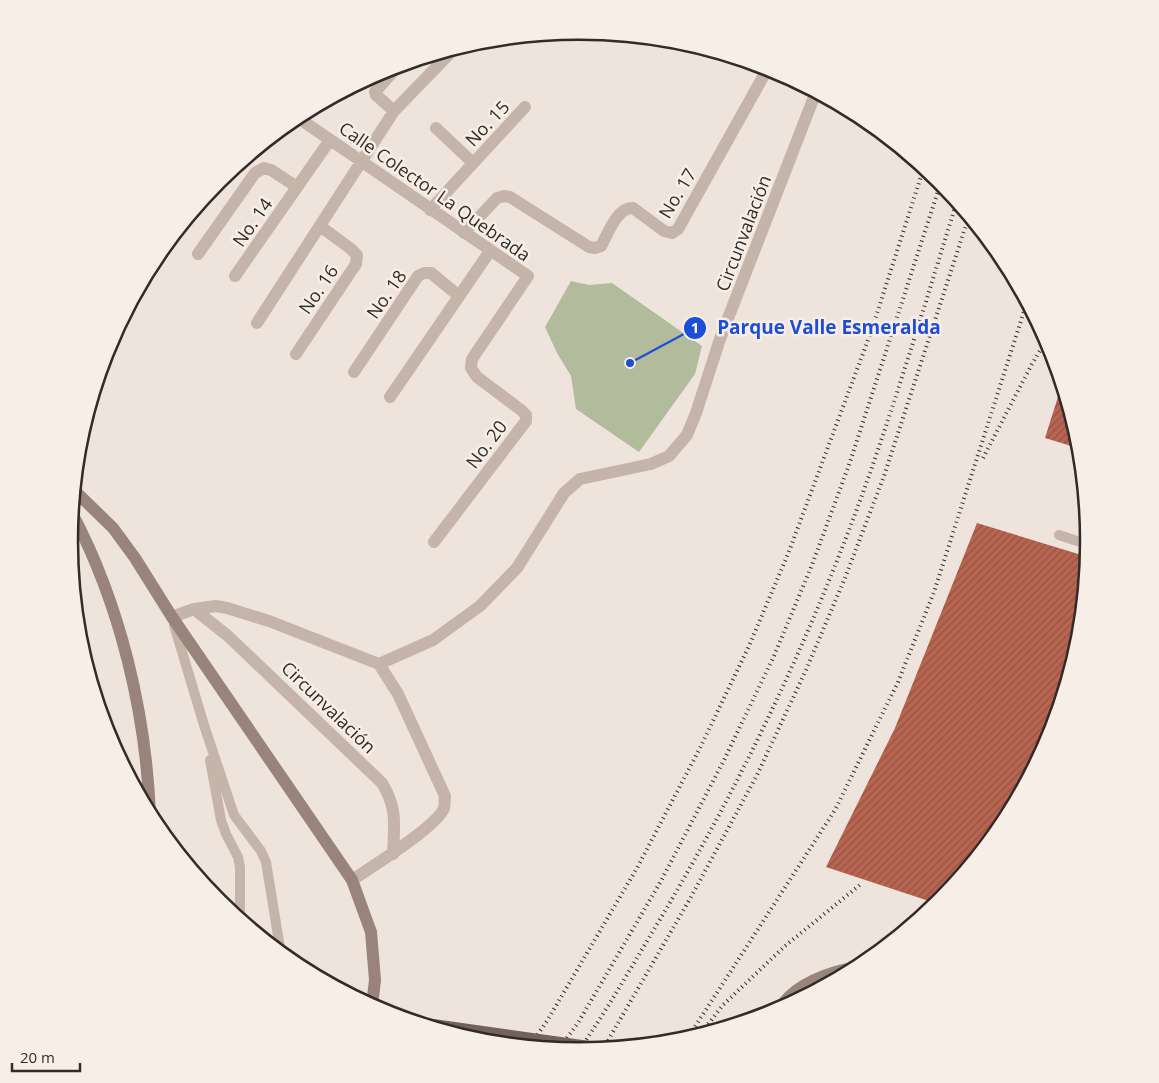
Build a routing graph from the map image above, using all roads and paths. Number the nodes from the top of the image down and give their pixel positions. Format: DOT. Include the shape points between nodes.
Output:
graph roads {
  1 [pos="445,59"];
  2 [pos="764,75"];
  3 [pos="387,78"];
  4 [pos="813,98"];
  5 [pos="526,107"];
  6 [pos="394,111"];
  7 [pos="305,122"];
  8 [pos="436,128"];
  9 [pos="330,140"];
  10 [pos="362,162"];
  11 [pos="473,163"];
  12 [pos="298,187"];
  13 [pos="430,210"];
  14 [pos="320,226"];
  15 [pos="464,233"];
  16 [pos="490,251"];
  17 [pos="198,254"];
  18 [pos="235,276"];
  19 [pos="528,276"];
  20 [pos="459,296"];
  21 [pos="257,323"];
  22 [pos="296,354"];
  23 [pos="354,372"];
  24 [pos="390,397"];
  25 [pos="80,496"];
  26 [pos="79,525"];
  27 [pos="1060,535"];
  28 [pos="434,542"];
  29 [pos="1081,542"];
  30 [pos="194,609"];
  31 [pos="172,617"];
  32 [pos="379,664"];
  33 [pos="204,725"];
  34 [pos="150,799"];
  35 [pos="393,854"];
  36 [pos="352,880"];
  37 [pos="240,910"];
  38 [pos="279,943"];
  39 [pos="834,973"];
  40 [pos="790,996"];
  41 [pos="373,998"];
  42 [pos="472,1031"];
  43 [pos="549,1042"];
  1 -- 6 [label="street, No. 16"];
  2 -- 15 [label="street, No. 17" via="678,229 672,233 627,208 621,211 601,246 589,247 504,196 497,198"];
  3 -- 6 [label="street" via="375,92"];
  4 -- 32 [label="street, Circunvalación" via="686,436 669,456 651,464 580,479 564,493 518,568 480,606 433,640"];
  5 -- 11 [label="street, No. 15"];
  6 -- 10 [label="street, No. 16"];
  7 -- 9 [label="street, Calle Colector La Quebrada"];
  8 -- 11 [label="street, No. 15"];
  9 -- 10 [label="street, Calle Colector La Quebrada"];
  9 -- 12 [label="street, No. 14"];
  10 -- 13 [label="street, Calle Colector La Quebrada"];
  10 -- 14 [label="street, No. 16"];
  11 -- 13 [label="street, No. 15"];
  12 -- 17 [label="street, No. 14" via="271,170 264,168 255,173"];
  12 -- 18 [label="street, No. 14"];
  13 -- 15 [label="street, Calle Colector La Quebrada"];
  14 -- 21 [label="street, No. 16"];
  14 -- 22 [label="street, No. 16" via="357,255 356,264"];
  15 -- 16 [label="street, Calle Colector La Quebrada"];
  16 -- 19 [label="street, Calle Colector La Quebrada"];
  16 -- 20 [label="street"];
  19 -- 28 [label="street, No. 20" via="472,359 471,368 477,377 521,410 526,421"];
  20 -- 23 [label="street, No. 18" via="430,274 418,276"];
  20 -- 24 [label="street"];
  25 -- 31 [label="main road" via="113,528"];
  26 -- 34 [label="main road" via="118,620 141,724"];
  27 -- 29 [label="lane"];
  30 -- 31 [label="street, Circunvalación"];
  30 -- 32 [label="street, Circunvalación" via="226,608 269,621"];
  30 -- 35 [label="street, Circunvalación" via="228,636 382,782 395,816"];
  31 -- 33 [label="lane"];
  31 -- 36 [label="main road"];
  32 -- 35 [label="street" via="398,694 445,796 439,817"];
  33 -- 37 [label="lane" via="222,820 239,862"];
  33 -- 38 [label="lane" via="234,815 266,862"];
  35 -- 36 [label="street"];
  36 -- 41 [label="main road" via="371,932 375,980"];
  39 -- 40 [label="main road" via="817,979"];
  42 -- 43 [label="main road, bridge"];
}
